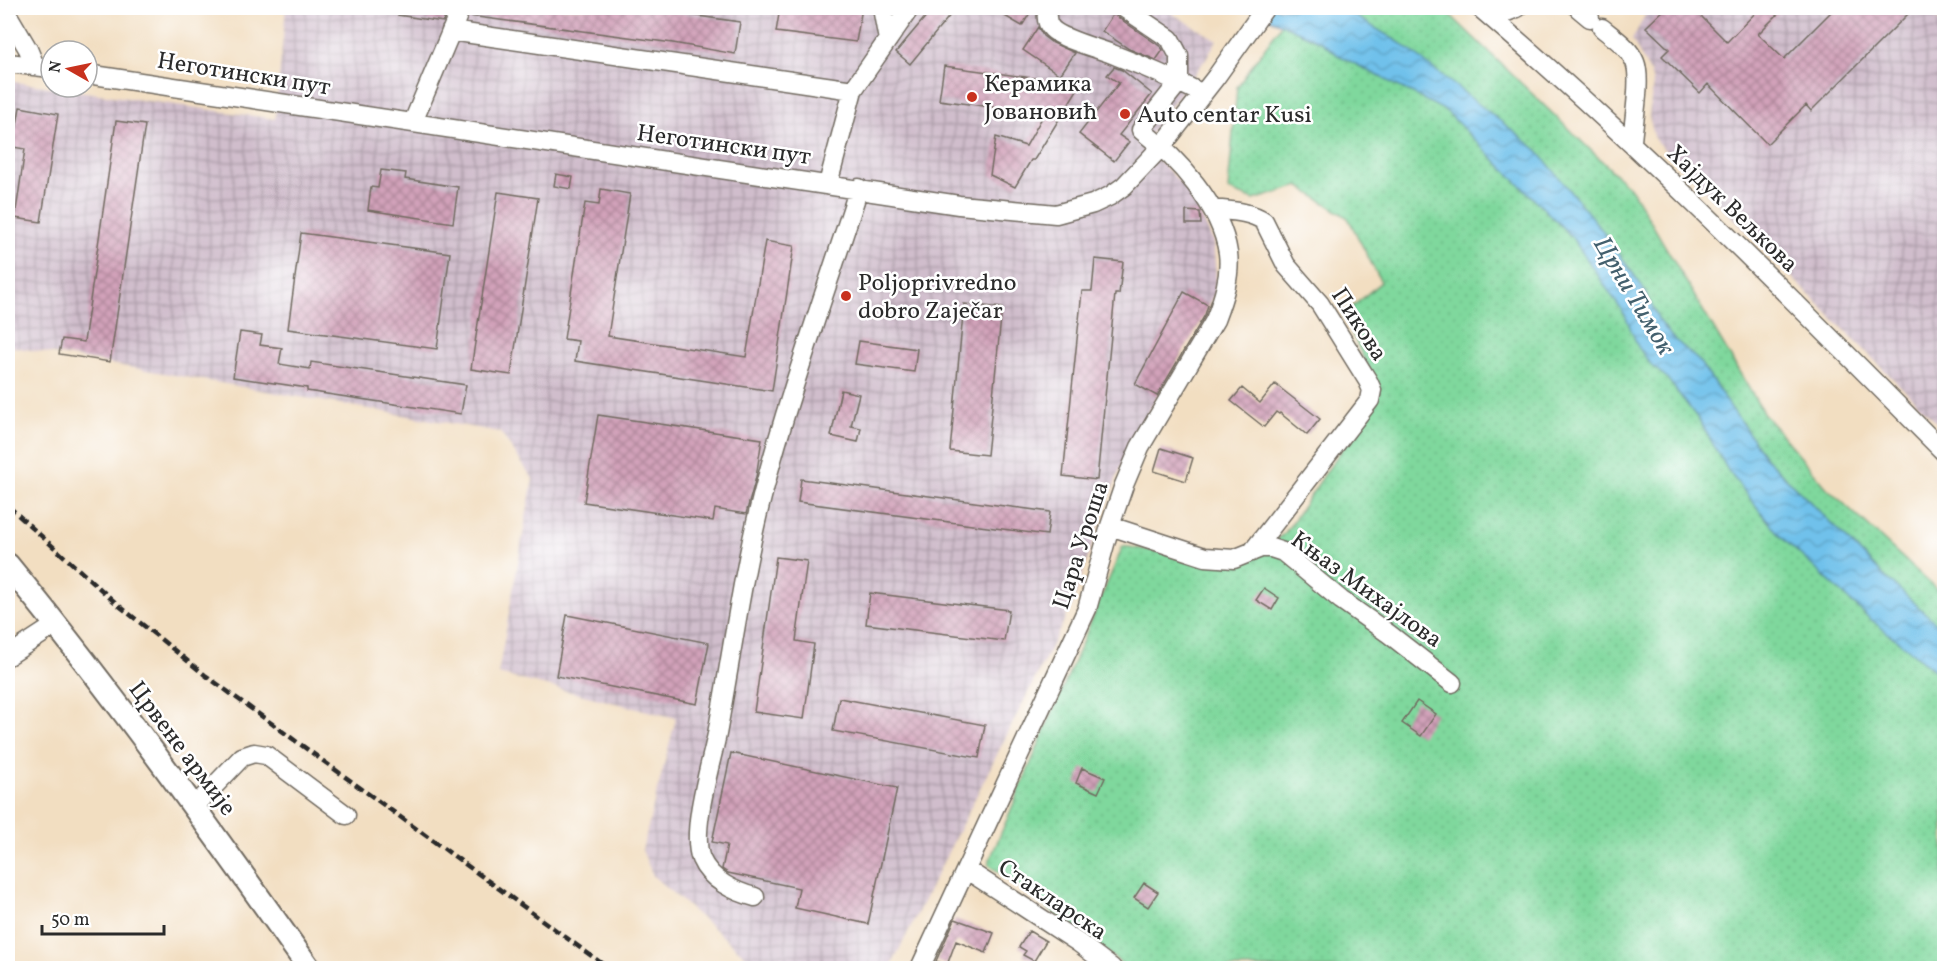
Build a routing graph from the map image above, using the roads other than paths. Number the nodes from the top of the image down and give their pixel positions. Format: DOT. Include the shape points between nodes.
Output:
graph roads {
  1 [pos="461,8"];
  2 [pos="882,8"];
  3 [pos="910,8"];
  4 [pos="1048,8"];
  5 [pos="1124,8"];
  6 [pos="1265,8"];
  7 [pos="1517,8"];
  8 [pos="1486,13"];
  9 [pos="8,15"];
  10 [pos="1590,18"];
  11 [pos="450,31"];
  12 [pos="888,40"];
  13 [pos="39,62"];
  14 [pos="8,63"];
  15 [pos="39,67"];
  16 [pos="99,76"];
  17 [pos="1179,82"];
  18 [pos="853,90"];
  19 [pos="1203,94"];
  20 [pos="413,122"];
  21 [pos="1632,142"];
  22 [pos="1162,146"];
  23 [pos="828,184"];
  24 [pos="859,188"];
  25 [pos="1212,209"];
  26 [pos="1944,452"];
  27 [pos="1110,526"];
  28 [pos="1252,552"];
  29 [pos="8,565"];
  30 [pos="57,624"];
  31 [pos="8,656"];
  32 [pos="1452,683"];
  33 [pos="194,807"];
  34 [pos="346,815"];
  35 [pos="967,870"];
  36 [pos="755,897"];
  37 [pos="309,969"];
  38 [pos="920,969"];
  39 [pos="1112,969"];
  1 -- 11 [label="street"];
  2 -- 12 [label="street"];
  3 -- 12 [label="street"];
  4 -- 17 [label="street" via="1051,29"];
  5 -- 17 [label="street" via="1170,39 1179,56"];
  6 -- 19 [label="street, Неготински пут"];
  7 -- 8 [label="street"];
  8 -- 21 [label="street, Хајдук Вељкова"];
  9 -- 13 [label="street"];
  10 -- 21 [label="street" via="1625,46 1635,62 1638,76"];
  11 -- 18 [label="street"];
  11 -- 20 [label="street"];
  12 -- 18 [label="street"];
  14 -- 15 [label="street"];
  16 -- 20 [label="street, Неготински пут"];
  17 -- 19 [label="street"];
  17 -- 22 [label="street, Цара Уроша" via="1141,130"];
  18 -- 23 [label="street"];
  19 -- 22 [label="street, Неготински пут"];
  20 -- 23 [label="street, Неготински пут"];
  21 -- 26 [label="street, Хајдук Вељкова"];
  22 -- 24 [label="street, Неготински пут" via="1110,196 1056,214 959,205"];
  22 -- 25 [label="street, Цара Уроша"];
  23 -- 24 [label="street, Неготински пут"];
  24 -- 36 [label="street" via="782,423 762,498 698,831 702,859 716,878 736,892"];
  25 -- 27 [label="street, Цара Уроша" via="1228,253 1222,299 1200,349 1140,447"];
  25 -- 28 [label="street, Пикова" via="1257,216 1264,221 1286,265 1320,304 1372,390 1370,400"];
  27 -- 28 [label="street, Књаз Михајлова" via="1205,557 1234,559"];
  27 -- 35 [label="street, Цара Уроша" via="1087,609"];
  28 -- 32 [label="street, Књаз Михајлова" via="1261,548 1283,552"];
  29 -- 30 [label="main road, Црвене армије"];
  30 -- 31 [label="street"];
  30 -- 33 [label="main road, Црвене армије"];
  33 -- 34 [label="street" via="242,757 254,753 266,755"];
  33 -- 37 [label="main road, Црвене армије"];
  35 -- 38 [label="street, Цара Уроша"];
  35 -- 39 [label="street, Стакларска"];
}
